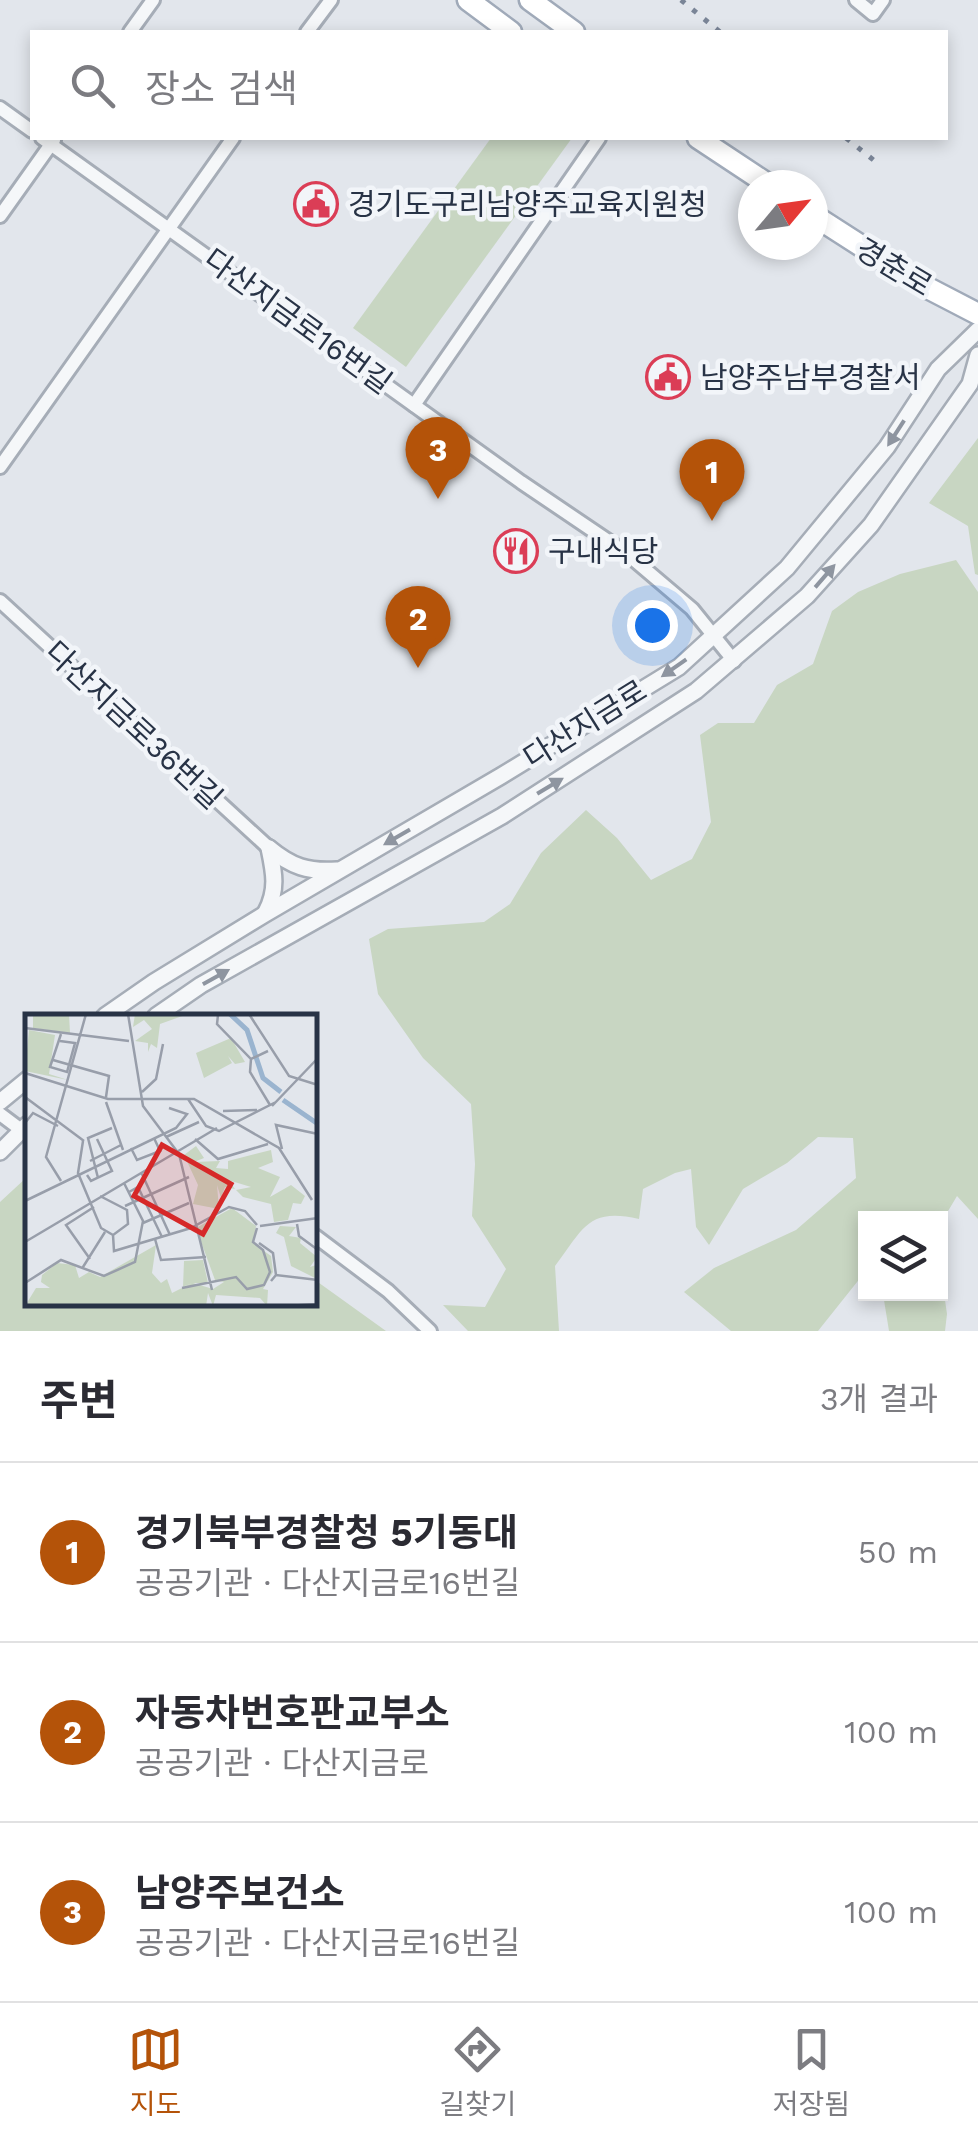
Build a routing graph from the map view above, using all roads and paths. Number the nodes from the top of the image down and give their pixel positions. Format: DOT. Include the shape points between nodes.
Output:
graph roads {
  1 [pos="153,0"];
  2 [pos="331,0"];
  3 [pos="468,0"];
  4 [pos="530,0"];
  5 [pos="856,0"];
  6 [pos="883,0"];
  7 [pos="131,30"];
  8 [pos="308,30"];
  9 [pos="508,30"];
  10 [pos="571,30"];
  11 [pos="0,108"];
  12 [pos="30,130"];
  13 [pos="50,140"];
  14 [pos="232,140"];
  15 [pos="598,140"];
  16 [pos="701,140"];
  17 [pos="746,170"];
  18 [pos="0,216"];
  19 [pos="828,226"];
  20 [pos="169,229"];
  21 [pos="978,314"];
  22 [pos="978,330"];
  23 [pos="978,356"];
  24 [pos="414,405"];
  25 [pos="0,467"];
  26 [pos="0,601"];
  27 [pos="714,636"];
  28 [pos="734,661"];
  29 [pos="269,848"];
  30 [pos="341,870"];
  31 [pos="265,914"];
  32 [pos="107,1014"];
  33 [pos="159,1014"];
  34 [pos="25,1081"];
  35 [pos="0,1102"];
  36 [pos="0,1114"];
  37 [pos="25,1130"];
  38 [pos="0,1152"];
  39 [pos="318,1238"];
  40 [pos="430,1331"];
  1 -- 7 [label="street"];
  2 -- 8 [label="street"];
  3 -- 9 [label="main road"];
  4 -- 10 [label="main road"];
  5 -- 6 [label="street" via="873,14"];
  11 -- 12 [label="street"];
  13 -- 18 [label="street"];
  13 -- 20 [label="street, 다산지금로16번길"];
  14 -- 20 [label="street"];
  15 -- 24 [label="street"];
  16 -- 17 [label="main road"];
  19 -- 21 [label="main road, 경춘로"];
  20 -- 24 [label="street, 다산지금로16번길"];
  20 -- 25 [label="street"];
  22 -- 27 [label="street, 다산지금로, one-way" via="938,369 837,511"];
  28 -- 23 [label="street, 다산지금로, one-way" via="807,596 870,524 970,384"];
  24 -- 27 [label="street, 다산지금로16번길" via="626,553"];
  26 -- 29 [label="street, 다산지금로36번길"];
  27 -- 28 [label="street, 다산지금로16번길"];
  27 -- 30 [label="street, 다산지금로, one-way" via="679,667"];
  33 -- 28 [label="street, 다산지금로, one-way" via="502,816"];
  29 -- 30 [label="street" via="312,872"];
  29 -- 31 [label="street" via="274,896"];
  30 -- 31 [label="street, 다산지금로"];
  31 -- 32 [label="street, 다산지금로"];
  34 -- 35 [label="street"];
  36 -- 37 [label="street"];
  37 -- 38 [label="street"];
  39 -- 40 [label="street"];
}
